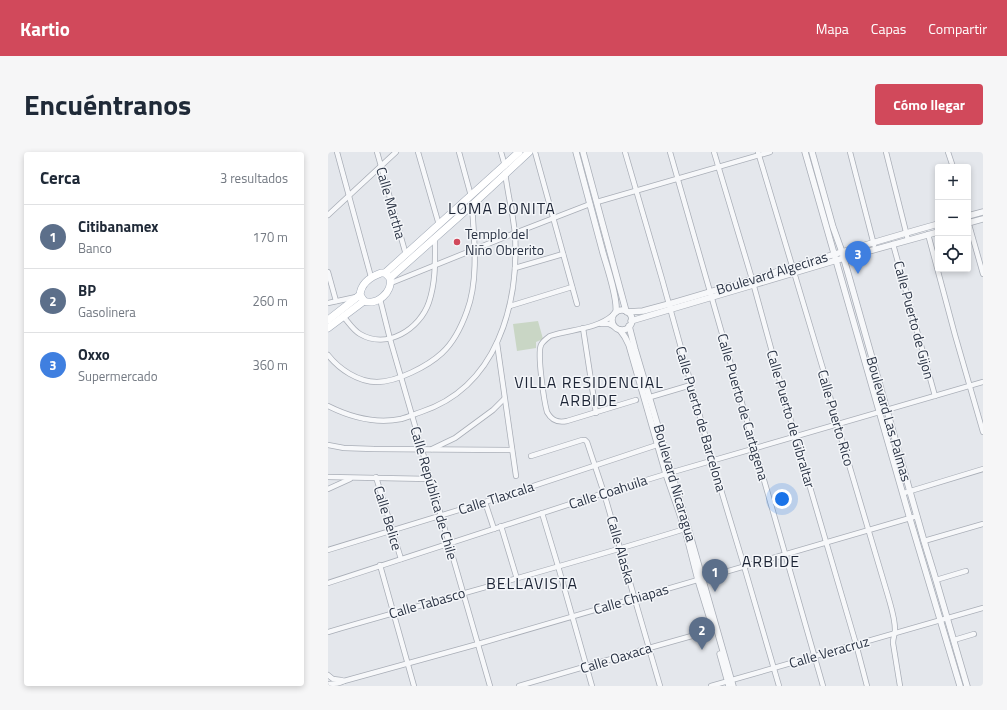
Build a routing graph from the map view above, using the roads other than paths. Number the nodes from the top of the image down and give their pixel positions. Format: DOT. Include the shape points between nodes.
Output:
graph roads {
  1 [pos="337,152"];
  2 [pos="377,152"];
  3 [pos="396,152"];
  4 [pos="418,152"];
  5 [pos="459,152"];
  6 [pos="500,152"];
  7 [pos="519,152"];
  8 [pos="529,152"];
  9 [pos="535,152"];
  10 [pos="576,152"];
  11 [pos="583,152"];
  12 [pos="625,152"];
  13 [pos="670,152"];
  14 [pos="714,152"];
  15 [pos="770,152"];
  16 [pos="805,152"];
  17 [pos="812,152"];
  18 [pos="850,152"];
  19 [pos="886,152"];
  20 [pos="948,152"];
  21 [pos="759,154"];
  22 [pos="952,164"];
  23 [pos="381,167"];
  24 [pos="718,168"];
  25 [pos="505,169"];
  26 [pos="678,179"];
  27 [pos="636,191"];
  28 [pos="349,196"];
  29 [pos="471,196"];
  30 [pos="597,202"];
  31 [pos="590,204"];
  32 [pos="472,205"];
  33 [pos="983,212"];
  34 [pos="328,215"];
  35 [pos="971,215"];
  36 [pos="553,218"];
  37 [pos="983,219"];
  38 [pos="971,221"];
  39 [pos="439,225"];
  40 [pos="935,225"];
  41 [pos="515,232"];
  42 [pos="971,232"];
  43 [pos="906,233"];
  44 [pos="935,233"];
  45 [pos="928,234"];
  46 [pos="436,238"];
  47 [pos="908,240"];
  48 [pos="874,242"];
  49 [pos="893,244"];
  50 [pos="475,249"];
  51 [pos="876,249"];
  52 [pos="562,254"];
  53 [pos="406,255"];
  54 [pos="842,255"];
  55 [pos="836,257"];
  56 [pos="435,265"];
  57 [pos="792,267"];
  58 [pos="515,268"];
  59 [pos="328,272"];
  60 [pos="794,273"];
  61 [pos="983,274"];
  62 [pos="371,277"];
  63 [pos="389,278"];
  64 [pos="753,282"];
  65 [pos="572,287"];
  66 [pos="712,295"];
  67 [pos="360,297"];
  68 [pos="380,299"];
  69 [pos="336,301"];
  70 [pos="328,303"];
  71 [pos="577,304"];
  72 [pos="510,306"];
  73 [pos="670,307"];
  74 [pos="627,312"];
  75 [pos="614,314"];
  76 [pos="344,316"];
  77 [pos="328,320"];
  78 [pos="630,323"];
  79 [pos="593,325"];
  80 [pos="328,328"];
  81 [pos="583,328"];
  82 [pos="618,328"];
  83 [pos="390,339"];
  84 [pos="496,343"];
  85 [pos="328,355"];
  86 [pos="401,376"];
  87 [pos="983,382"];
  88 [pos="691,385"];
  89 [pos="969,385"];
  90 [pos="935,396"];
  91 [pos="504,398"];
  92 [pos="647,398"];
  93 [pos="636,400"];
  94 [pos="328,406"];
  95 [pos="886,410"];
  96 [pos="880,411"];
  97 [pos="596,413"];
  98 [pos="412,415"];
  99 [pos="837,424"];
  100 [pos="983,432"];
  101 [pos="795,436"];
  102 [pos="660,444"];
  103 [pos="328,445"];
  104 [pos="754,448"];
  105 [pos="422,450"];
  106 [pos="431,450"];
  107 [pos="512,450"];
  108 [pos="530,456"];
  109 [pos="712,460"];
  110 [pos="594,465"];
  111 [pos="983,469"];
  112 [pos="668,473"];
  113 [pos="516,476"];
  114 [pos="328,477"];
  115 [pos="352,478"];
  116 [pos="376,478"];
  117 [pos="430,479"];
  118 [pos="328,489"];
  119 [pos="910,491"];
  120 [pos="604,493"];
  121 [pos="904,493"];
  122 [pos="485,502"];
  123 [pos="542,513"];
  124 [pos="441,516"];
  125 [pos="917,516"];
  126 [pos="910,519"];
  127 [pos="983,524"];
  128 [pos="501,526"];
  129 [pos="494,529"];
  130 [pos="686,529"];
  131 [pos="392,531"];
  132 [pos="868,531"];
  133 [pos="924,541"];
  134 [pos="449,543"];
  135 [pos="826,543"];
  136 [pos="620,548"];
  137 [pos="328,550"];
  138 [pos="786,554"];
  139 [pos="400,559"];
  140 [pos="380,565"];
  141 [pos="558,566"];
  142 [pos="744,566"];
  143 [pos="966,571"];
  144 [pos="517,579"];
  145 [pos="700,579"];
  146 [pos="936,580"];
  147 [pos="328,583"];
  148 [pos="464,593"];
  149 [pos="635,598"];
  150 [pos="983,608"];
  151 [pos="393,613"];
  152 [pos="573,616"];
  153 [pos="947,618"];
  154 [pos="941,620"];
  155 [pos="714,630"];
  156 [pos="328,632"];
  157 [pos="895,633"];
  158 [pos="974,634"];
  159 [pos="954,640"];
  160 [pos="478,644"];
  161 [pos="856,644"];
  162 [pos="649,648"];
  163 [pos="815,656"];
  164 [pos="407,664"];
  165 [pos="587,667"];
  166 [pos="774,668"];
  167 [pos="328,675"];
  168 [pos="344,681"];
  169 [pos="730,683"];
  170 [pos="328,685"];
  171 [pos="414,686"];
  172 [pos="490,686"];
  173 [pos="519,686"];
  174 [pos="592,686"];
  175 [pos="660,686"];
  176 [pos="711,686"];
  177 [pos="779,686"];
  178 [pos="823,686"];
  179 [pos="867,686"];
  180 [pos="900,686"];
  181 [pos="960,686"];
  182 [pos="967,686"];
  1 -- 28 [label="street"];
  2 -- 23 [label="street, Calle Martha"];
  3 -- 23 [label="street"];
  4 -- 39 [label="street"];
  5 -- 29 [label="street"];
  6 -- 25 [label="street"];
  7 -- 25 [label="main road"];
  8 -- 25 [label="main road"];
  9 -- 36 [label="street"];
  10 -- 31 [label="street"];
  11 -- 30 [label="street"];
  12 -- 27 [label="street, Calle Puerto de Barcelona"];
  13 -- 26 [label="street, Calle Puerto de Cartagena"];
  14 -- 24 [label="street, Calle Puerto de Gibraltar"];
  15 -- 21 [label="street"];
  16 -- 55 [label="street, Boulevard Las Palmas"];
  17 -- 54 [label="street, Boulevard Las Palmas"];
  18 -- 48 [label="street"];
  19 -- 43 [label="street"];
  20 -- 22 [label="street"];
  21 -- 24 [label="street"];
  21 -- 57 [label="street, Calle Puerto Rico"];
  23 -- 28 [label="street"];
  23 -- 53 [label="street, Calle Martha"];
  24 -- 26 [label="street"];
  24 -- 64 [label="street, Calle Puerto de Gibraltar"];
  25 -- 29 [label="main road"];
  25 -- 32 [label="main road"];
  25 -- 41 [label="street"];
  26 -- 27 [label="street"];
  26 -- 66 [label="street, Calle Puerto de Cartagena"];
  27 -- 30 [label="street"];
  27 -- 73 [label="street, Calle Puerto de Barcelona"];
  28 -- 34 [label="street"];
  28 -- 62 [label="street"];
  29 -- 39 [label="main road"];
  30 -- 74 [label="street"];
  31 -- 36 [label="street"];
  31 -- 75 [label="street" via="610,275 616,306"];
  32 -- 46 [label="main road"];
  32 -- 50 [label="street"];
  33 -- 35 [label="street"];
  36 -- 41 [label="street"];
  36 -- 52 [label="street"];
  37 -- 38 [label="street"];
  39 -- 53 [label="main road"];
  40 -- 43 [label="street, Boulevard Algeciras"];
  41 -- 50 [label="street"];
  41 -- 58 [label="street"];
  42 -- 61 [label="street"];
  43 -- 47 [label="street"];
  43 -- 48 [label="street, Boulevard Algeciras"];
  44 -- 45 [label="street, Boulevard Algeciras"];
  45 -- 47 [label="street, Boulevard Algeciras"];
  45 -- 89 [label="street"];
  46 -- 56 [label="street"];
  46 -- 63 [label="main road"];
  47 -- 49 [label="street, Boulevard Algeciras"];
  48 -- 51 [label="street"];
  48 -- 54 [label="street, Boulevard Algeciras"];
  49 -- 51 [label="street, Boulevard Algeciras"];
  49 -- 90 [label="street, Calle Puerto de Gijon"];
  50 -- 56 [label="street"];
  50 -- 86 [label="street" via="468,310 453,340 429,363"];
  51 -- 54 [label="street, Boulevard Algeciras"];
  52 -- 58 [label="street"];
  52 -- 65 [label="street"];
  53 -- 63 [label="main road"];
  54 -- 55 [label="street, Boulevard Algeciras"];
  54 -- 95 [label="street, Boulevard Las Palmas"];
  55 -- 57 [label="street, Boulevard Algeciras"];
  55 -- 60 [label="street, Boulevard Algeciras"];
  55 -- 96 [label="street, Boulevard Las Palmas"];
  56 -- 63 [label="street"];
  56 -- 83 [label="street" via="432,290 425,312 413,327"];
  57 -- 60 [label="street, Calle Puerto Rico"];
  57 -- 64 [label="street, Boulevard Algeciras"];
  58 -- 72 [label="street"];
  59 -- 69 [label="street"];
  60 -- 64 [label="street, Boulevard Algeciras"];
  60 -- 99 [label="street, Calle Puerto Rico"];
  62 -- 63 [label="main road" via="381,273"];
  62 -- 67 [label="main road" via="362,287"];
  63 -- 68 [label="main road" via="389,289"];
  64 -- 66 [label="street, Boulevard Algeciras"];
  64 -- 101 [label="street, Calle Puerto de Gibraltar"];
  65 -- 71 [label="street"];
  65 -- 72 [label="street"];
  66 -- 73 [label="street, Boulevard Algeciras"];
  66 -- 104 [label="street, Calle Puerto de Cartagena"];
  67 -- 68 [label="main road" via="371,302"];
  67 -- 69 [label="street"];
  67 -- 76 [label="main road"];
  67 -- 77 [label="main road"];
  68 -- 83 [label="street, Calle República de Chile"];
  69 -- 70 [label="street"];
  72 -- 84 [label="street"];
  73 -- 74 [label="street, Boulevard Algeciras"];
  73 -- 78 [label="street, Boulevard Algeciras"];
  73 -- 88 [label="street, Calle Puerto de Barcelona"];
  74 -- 75 [label="street" via="620,311"];
  74 -- 78 [label="street" via="630,315"];
  75 -- 79 [label="street"];
  75 -- 82 [label="street" via="612,323"];
  76 -- 80 [label="main road"];
  76 -- 83 [label="street" via="352,328 366,337"];
  78 -- 82 [label="street" via="625,329"];
  78 -- 92 [label="street, Boulevard Nicaragua"];
  79 -- 81 [label="street"];
  79 -- 82 [label="street" via="609,324"];
  81 -- 97 [label="street"];
  81 -- 97 [label="street" via="550,336 541,345 545,405 550,417 558,422 567,422"];
  82 -- 92 [label="street, Boulevard Nicaragua" via="629,345"];
  83 -- 86 [label="street, Calle República de Chile"];
  84 -- 91 [label="street"];
  84 -- 98 [label="street" via="481,371 463,390 448,400"];
  85 -- 86 [label="street" via="344,371 367,381 388,381"];
  86 -- 98 [label="street, Calle República de Chile"];
  87 -- 89 [label="street, Calle Coahuila"];
  88 -- 92 [label="street"];
  88 -- 109 [label="street, Calle Puerto de Barcelona"];
  89 -- 90 [label="street, Calle Coahuila"];
  89 -- 100 [label="street"];
  90 -- 95 [label="street, Calle Coahuila"];
  91 -- 106 [label="street" via="493,410 455,438"];
  91 -- 107 [label="street"];
  92 -- 102 [label="street, Boulevard Nicaragua"];
  93 -- 97 [label="street"];
  94 -- 98 [label="street" via="357,417 374,420 400,419"];
  95 -- 96 [label="street, Calle Coahuila"];
  95 -- 119 [label="street, Boulevard Las Palmas"];
  96 -- 99 [label="street, Calle Coahuila"];
  96 -- 121 [label="street, Boulevard Las Palmas"];
  98 -- 105 [label="street, Calle República de Chile"];
  99 -- 101 [label="street, Calle Coahuila"];
  99 -- 132 [label="street, Calle Puerto Rico"];
  101 -- 104 [label="street, Calle Coahuila"];
  101 -- 135 [label="street, Calle Puerto de Gibraltar"];
  102 -- 110 [label="street, Calle Tlaxcala"];
  102 -- 112 [label="street, Boulevard Nicaragua"];
  103 -- 105 [label="street" via="344,448"];
  104 -- 109 [label="street, Calle Coahuila"];
  104 -- 138 [label="street, Calle Puerto de Cartagena"];
  105 -- 106 [label="street"];
  105 -- 117 [label="street, Calle República de Chile"];
  106 -- 107 [label="street"];
  107 -- 113 [label="street"];
  108 -- 110 [label="street, Calle Alaska" via="585,440"];
  109 -- 112 [label="street, Calle Coahuila"];
  109 -- 142 [label="street, Calle Puerto de Barcelona"];
  110 -- 120 [label="street, Calle Alaska"];
  110 -- 122 [label="street, Calle Tlaxcala"];
  111 -- 119 [label="street"];
  112 -- 120 [label="street, Calle Coahuila"];
  112 -- 130 [label="street, Boulevard Nicaragua"];
  114 -- 115 [label="street"];
  115 -- 116 [label="street"];
  115 -- 118 [label="street"];
  116 -- 117 [label="street"];
  116 -- 131 [label="street, Calle Belice"];
  117 -- 124 [label="street, Calle República de Chile"];
  119 -- 121 [label="street"];
  119 -- 125 [label="street, Boulevard Las Palmas"];
  120 -- 123 [label="street, Calle Coahuila"];
  120 -- 136 [label="street, Calle Alaska"];
  121 -- 126 [label="street, Boulevard Las Palmas"];
  122 -- 124 [label="street, Calle Tlaxcala"];
  122 -- 129 [label="street"];
  123 -- 128 [label="street, Calle Coahuila"];
  123 -- 141 [label="street"];
  124 -- 131 [label="street, Calle Tlaxcala"];
  124 -- 134 [label="street, Calle República de Chile"];
  125 -- 126 [label="street, Calle Chiapas"];
  125 -- 133 [label="street, Boulevard Las Palmas"];
  126 -- 132 [label="street, Calle Chiapas"];
  126 -- 154 [label="street, Boulevard Las Palmas"];
  127 -- 133 [label="street"];
  128 -- 129 [label="street, Calle Coahuila"];
  128 -- 144 [label="street"];
  129 -- 134 [label="street, Calle Coahuila"];
  130 -- 136 [label="street, Calle Tabasco"];
  130 -- 145 [label="street, Boulevard Nicaragua"];
  131 -- 137 [label="street, Calle Tlaxcala"];
  131 -- 139 [label="street, Calle Belice"];
  132 -- 135 [label="street, Calle Chiapas"];
  132 -- 157 [label="street, Calle Puerto Rico" via="888,596"];
  133 -- 146 [label="street, Boulevard Las Palmas"];
  134 -- 139 [label="street, Calle Coahuila"];
  134 -- 148 [label="street, Calle República de Chile"];
  135 -- 138 [label="street, Calle Chiapas"];
  135 -- 161 [label="street, Calle Puerto de Gibraltar"];
  136 -- 141 [label="street, Calle Tabasco"];
  136 -- 149 [label="street, Calle Alaska"];
  138 -- 142 [label="street, Calle Chiapas"];
  138 -- 163 [label="street, Calle Puerto de Cartagena"];
  139 -- 140 [label="street, Calle Coahuila"];
  140 -- 147 [label="street, Calle Coahuila"];
  140 -- 151 [label="street"];
  141 -- 144 [label="street, Calle Tabasco"];
  141 -- 152 [label="street"];
  142 -- 145 [label="street, Calle Chiapas"];
  142 -- 166 [label="street, Calle Puerto de Barcelona"];
  143 -- 146 [label="street"];
  144 -- 148 [label="street, Calle Tabasco"];
  145 -- 149 [label="street, Calle Chiapas"];
  145 -- 155 [label="street, Boulevard Nicaragua"];
  145 -- 169 [label="street, Boulevard Nicaragua"];
  146 -- 153 [label="street, Boulevard Las Palmas"];
  148 -- 151 [label="street, Calle Tabasco"];
  148 -- 160 [label="street, Calle República de Chile"];
  149 -- 152 [label="street, Calle Chiapas"];
  149 -- 162 [label="street, Calle Alaska"];
  150 -- 153 [label="street, Calle Veracruz"];
  151 -- 156 [label="street, Calle Tabasco"];
  151 -- 164 [label="street"];
  152 -- 160 [label="street, Calle Chiapas"];
  152 -- 165 [label="street"];
  153 -- 154 [label="street, Calle Veracruz"];
  153 -- 159 [label="street, Boulevard Las Palmas"];
  154 -- 157 [label="street, Calle Veracruz"];
  154 -- 181 [label="street, Boulevard Las Palmas"];
  155 -- 162 [label="street, Calle Oaxaca"];
  155 -- 169 [label="street, Boulevard Nicaragua"];
  157 -- 161 [label="street, Calle Veracruz"];
  157 -- 180 [label="street, Calle Puerto Rico" via="893,643"];
  158 -- 159 [label="street"];
  159 -- 182 [label="street, Boulevard Las Palmas"];
  160 -- 164 [label="street, Calle Chiapas"];
  160 -- 172 [label="street, Calle República de Chile"];
  161 -- 163 [label="street, Calle Veracruz"];
  161 -- 179 [label="street, Calle Puerto de Gibraltar"];
  162 -- 165 [label="street, Calle Oaxaca"];
  162 -- 175 [label="street, Calle Alaska"];
  163 -- 166 [label="street, Calle Veracruz"];
  163 -- 178 [label="street, Calle Puerto de Cartagena"];
  164 -- 168 [label="street, Calle Chiapas"];
  164 -- 171 [label="street"];
  165 -- 173 [label="street, Calle Oaxaca"];
  165 -- 174 [label="street"];
  166 -- 169 [label="street, Calle Veracruz"];
  166 -- 177 [label="street, Calle Puerto de Barcelona"];
  167 -- 168 [label="street"];
  168 -- 170 [label="street, Calle Chiapas"];
  169 -- 176 [label="street, Calle Veracruz"];
}
